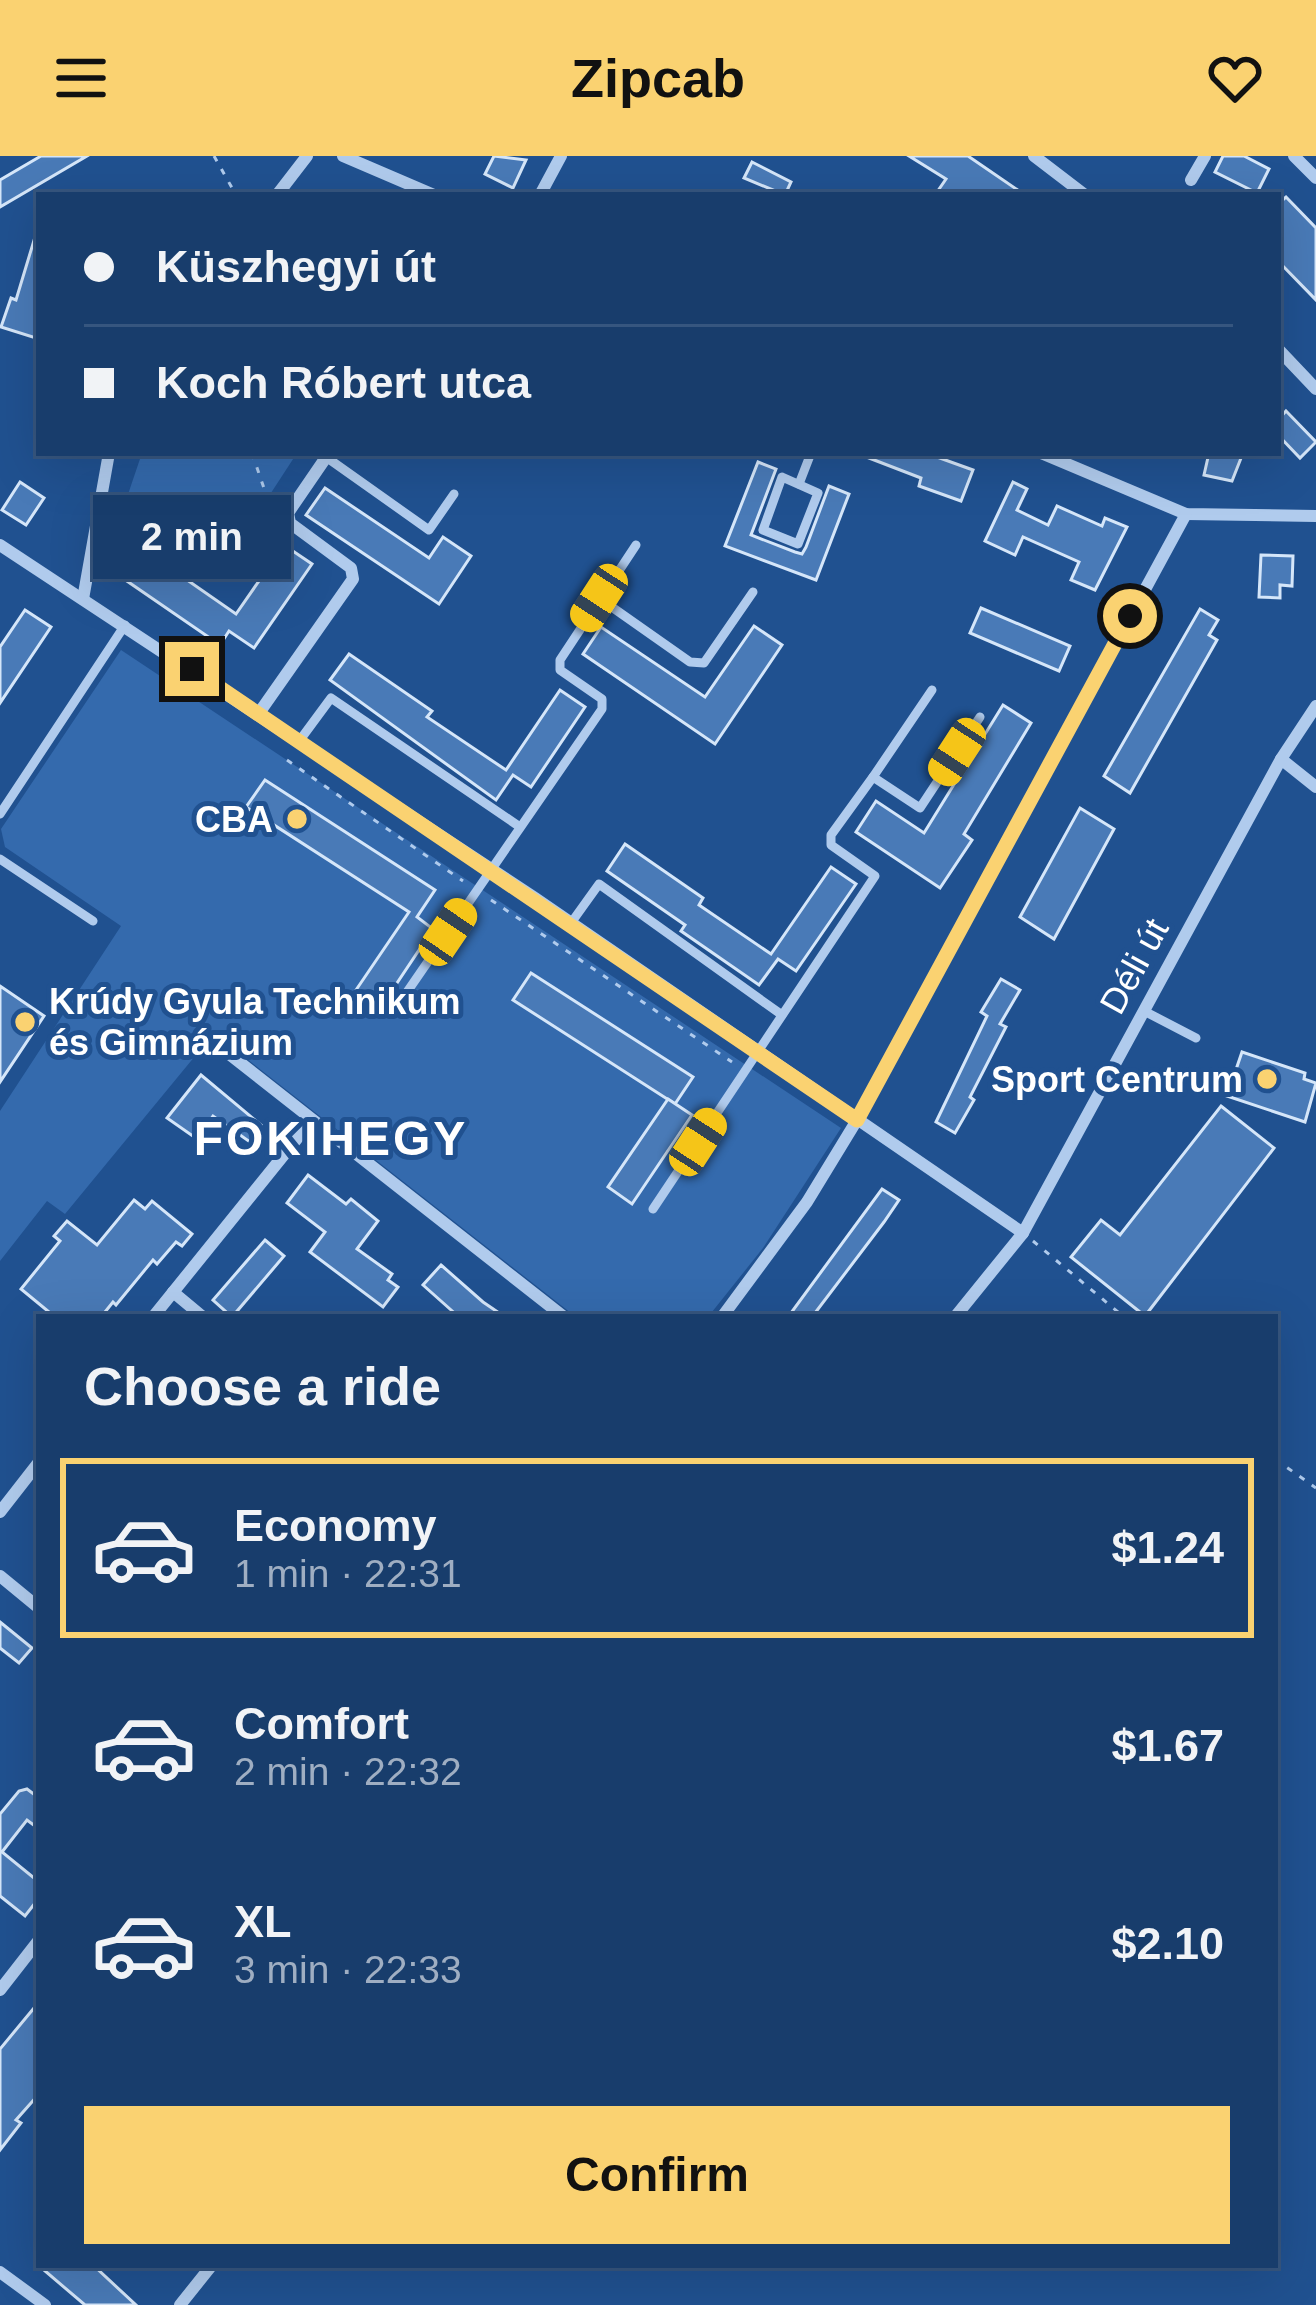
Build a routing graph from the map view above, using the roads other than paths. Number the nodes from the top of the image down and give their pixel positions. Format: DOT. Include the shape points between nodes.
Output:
graph roads {
  1 [pos="307,156"];
  2 [pos="344,156"];
  3 [pos="561,156"];
  4 [pos="1034,156"];
  5 [pos="1205,156"];
  6 [pos="1294,156"];
  7 [pos="1316,178"];
  8 [pos="1191,180"];
  9 [pos="279,192"];
  10 [pos="427,192"];
  11 [pos="542,192"];
  12 [pos="1081,192"];
  13 [pos="1281,352"];
  14 [pos="1316,389"];
  15 [pos="109,456"];
  16 [pos="326,456"];
  17 [pos="328,456"];
  18 [pos="810,456"];
  19 [pos="1048,456"];
  20 [pos="799,484"];
  21 [pos="454,494"];
  22 [pos="1186,514"];
  23 [pos="1316,516"];
  24 [pos="0,545"];
  25 [pos="636,545"];
  26 [pos="753,592"];
  27 [pos="83,598"];
  28 [pos="599,598"];
  29 [pos="125,625"];
  30 [pos="932,690"];
  31 [pos="1316,706"];
  32 [pos="260,713"];
  33 [pos="980,717"];
  34 [pos="300,740"];
  35 [pos="1281,759"];
  36 [pos="873,777"];
  37 [pos="1316,787"];
  38 [pos="0,814"];
  39 [pos="520,827"];
  40 [pos="0,859"];
  41 [pos="491,870"];
  42 [pos="94,921"];
  43 [pos="572,923"];
  44 [pos="396,1008"];
  45 [pos="1144,1011"];
  46 [pos="782,1016"];
  47 [pos="1196,1038"];
  48 [pos="224,1050"];
  49 [pos="756,1052"];
  50 [pos="312,1120"];
  51 [pos="857,1120"];
  52 [pos="653,1209"];
  53 [pos="1023,1233"];
  54 [pos="173,1292"];
  55 [pos="155,1314"];
  56 [pos="199,1314"];
  57 [pos="560,1314"];
  58 [pos="724,1314"];
  59 [pos="958,1314"];
  60 [pos="36,1466"];
  61 [pos="0,1512"];
  62 [pos="0,1576"];
  63 [pos="36,1606"];
  64 [pos="36,1944"];
  65 [pos="0,1990"];
  66 [pos="210,2268"];
  67 [pos="0,2272"];
  68 [pos="45,2305"];
  69 [pos="180,2305"];
  1 -- 9 [label="street"];
  2 -- 10 [label="street"];
  3 -- 11 [label="street"];
  4 -- 12 [label="street"];
  5 -- 8 [label="street"];
  6 -- 7 [label="street"];
  13 -- 14 [label="street"];
  15 -- 27 [label="street"];
  16 -- 32 [label="street" via="288,513 290,523 351,568 353,579"];
  17 -- 21 [label="lane" via="429,530"];
  18 -- 20 [label="lane"];
  19 -- 22 [label="street"];
  20 -- 20 [label="lane" via="782,478 763,530 798,544 818,493"];
  22 -- 23 [label="street"];
  22 -- 51 [label="street"];
  24 -- 27 [label="street"];
  25 -- 28 [label="lane"];
  26 -- 28 [label="lane" via="704,663 690,662"];
  27 -- 29 [label="street"];
  28 -- 39 [label="lane" via="560,670 602,699 602,709"];
  29 -- 32 [label="street"];
  29 -- 38 [label="lane"];
  30 -- 36 [label="lane"];
  31 -- 35 [label="street, Déli út"];
  32 -- 34 [label="street"];
  33 -- 36 [label="lane" via="920,808"];
  34 -- 39 [label="lane" via="331,698"];
  34 -- 41 [label="street"];
  35 -- 37 [label="street"];
  35 -- 45 [label="street, Déli út"];
  36 -- 46 [label="lane" via="831,845 875,876"];
  39 -- 41 [label="lane"];
  40 -- 42 [label="lane"];
  41 -- 43 [label="street"];
  41 -- 44 [label="lane"];
  43 -- 46 [label="lane" via="599,884"];
  43 -- 49 [label="street"];
  45 -- 47 [label="lane"];
  45 -- 53 [label="street, Déli út"];
  46 -- 49 [label="lane"];
  48 -- 50 [label="street"];
  49 -- 51 [label="street"];
  49 -- 52 [label="lane"];
  50 -- 54 [label="street"];
  50 -- 57 [label="street"];
  51 -- 53 [label="street"];
  51 -- 58 [label="street"];
  53 -- 59 [label="street, Déli út"];
  54 -- 55 [label="street"];
  54 -- 56 [label="street"];
  60 -- 61 [label="street"];
  62 -- 63 [label="street"];
  64 -- 65 [label="street"];
  66 -- 69 [label="street"];
  67 -- 68 [label="street"];
}
